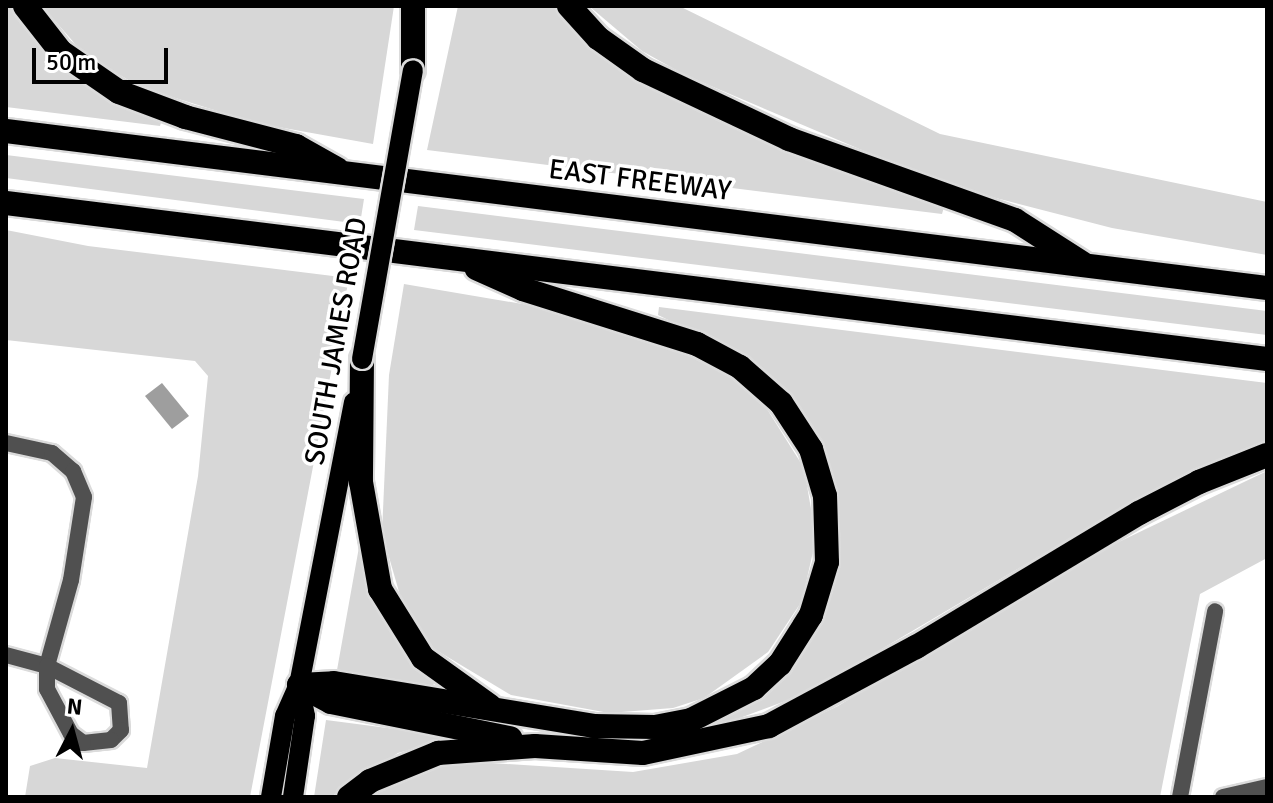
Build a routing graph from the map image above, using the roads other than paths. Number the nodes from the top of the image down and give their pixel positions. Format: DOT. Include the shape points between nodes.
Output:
graph roads {
  1 [pos="25,6"];
  2 [pos="413,6"];
  3 [pos="425,6"];
  4 [pos="569,6"];
  5 [pos="413,70"];
  6 [pos="6,131"];
  7 [pos="346,174"];
  8 [pos="6,203"];
  9 [pos="451,258"];
  10 [pos="1087,267"];
  11 [pos="1267,288"];
  12 [pos="362,359"];
  13 [pos="1267,359"];
  14 [pos="6,443"];
  15 [pos="1267,455"];
  16 [pos="1215,611"];
  17 [pos="6,655"];
  18 [pos="47,666"];
  19 [pos="299,685"];
  20 [pos="502,713"];
  21 [pos="535,746"];
  22 [pos="1267,787"];
  23 [pos="271,797"];
  24 [pos="293,797"];
  25 [pos="349,797"];
  26 [pos="1180,797"];
  27 [pos="1223,797"];
  1 -- 7 [label="highway" via="61,52 119,92 185,117 296,146"];
  2 -- 5 [label="highway"];
  3 -- 5 [label="main road, SOUTH JAMES ROAD"];
  4 -- 10 [label="highway" via="598,38 643,70 789,139 1015,220"];
  5 -- 12 [label="main road, SOUTH JAMES ROAD, bridge"];
  6 -- 7 [label="highway, EAST FREEWAY"];
  7 -- 10 [label="highway, EAST FREEWAY"];
  8 -- 9 [label="highway"];
  9 -- 13 [label="highway"];
  9 -- 20 [label="highway" via="523,289 659,328 740,367 797,426 819,470 828,517 822,585 798,640 754,688 724,707 691,720 624,728"];
  10 -- 11 [label="highway, EAST FREEWAY"];
  12 -- 19 [label="main road, SOUTH JAMES ROAD"];
  12 -- 20 [label="highway" via="364,512 384,599 423,658"];
  14 -- 18 [label="street" via="52,453 73,471 84,497 71,580"];
  15 -- 21 [label="highway" via="1139,513 902,655 769,726 643,753"];
  16 -- 26 [label="street"];
  17 -- 18 [label="street"];
  18 -- 18 [label="street" via="47,689 71,734 83,743 111,740 121,730 119,703"];
  19 -- 20 [label="highway" via="334,683"];
  19 -- 21 [label="highway" via="331,702"];
  19 -- 23 [label="main road, SOUTH JAMES ROAD" via="285,716"];
  19 -- 24 [label="main road, SOUTH JAMES ROAD" via="305,716"];
  21 -- 25 [label="highway" via="438,753 370,781"];
  22 -- 27 [label="street"];
}
